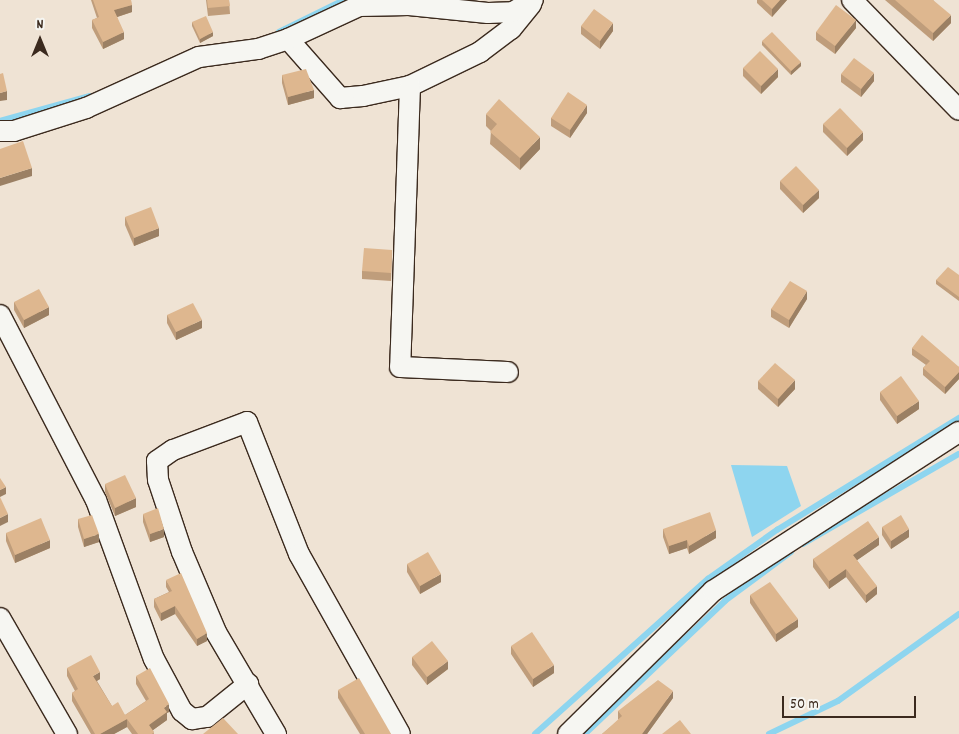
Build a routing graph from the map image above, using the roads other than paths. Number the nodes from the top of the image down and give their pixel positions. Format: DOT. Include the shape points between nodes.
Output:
graph roads {
  1 [pos="852,0"];
  2 [pos="532,2"];
  3 [pos="288,39"];
  4 [pos="410,86"];
  5 [pos="959,110"];
  6 [pos="0,131"];
  7 [pos="0,315"];
  8 [pos="508,372"];
  9 [pos="959,432"];
  10 [pos="0,618"];
  11 [pos="248,684"];
  12 [pos="67,734"];
  13 [pos="276,734"];
  14 [pos="400,734"];
  15 [pos="568,734"];
  1 -- 5 [label="street"];
  2 -- 3 [label="street" via="513,12 488,13 409,5 359,6"];
  2 -- 4 [label="street" via="511,29 480,52"];
  3 -- 4 [label="street" via="340,98"];
  3 -- 6 [label="street" via="258,49 199,57 86,108 14,131"];
  4 -- 8 [label="street" via="400,368"];
  7 -- 11 [label="street" via="96,500 154,660 182,711 192,719 207,718"];
  9 -- 15 [label="street" via="713,591"];
  10 -- 12 [label="street"];
  11 -- 13 [label="street"];
  11 -- 14 [label="street" via="216,632 182,552 158,480 157,461 173,450 247,422 299,554 330,617 358,655"];
}
